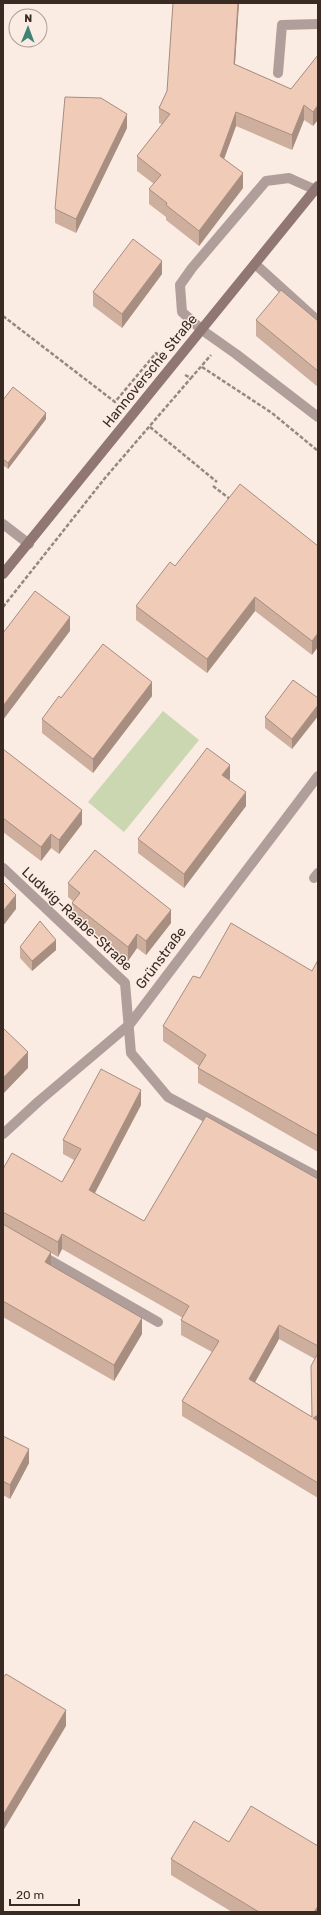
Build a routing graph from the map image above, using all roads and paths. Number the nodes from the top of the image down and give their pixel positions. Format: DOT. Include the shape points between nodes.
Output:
graph roads {
  1 [pos="318,24"];
  2 [pos="278,73"];
  3 [pos="317,189"];
  4 [pos="255,264"];
  5 [pos="3,316"];
  6 [pos="318,321"];
  7 [pos="202,330"];
  8 [pos="156,353"];
  9 [pos="184,374"];
  10 [pos="191,378"];
  11 [pos="318,417"];
  12 [pos="150,427"];
  13 [pos="318,451"];
  14 [pos="217,482"];
  15 [pos="213,486"];
  16 [pos="235,504"];
  17 [pos="3,524"];
  18 [pos="29,544"];
  19 [pos="3,574"];
  20 [pos="3,607"];
  21 [pos="318,776"];
  22 [pos="3,868"];
  23 [pos="130,1024"];
  24 [pos="3,1134"];
  25 [pos="318,1177"];
  26 [pos="30,1248"];
  27 [pos="158,1322"];
  1 -- 2 [label="street" via="282,25"];
  3 -- 4 [label="main road, Hannoversche Straße"];
  3 -- 7 [label="street" via="289,178 266,181 192,268 180,285 182,312"];
  4 -- 6 [label="street"];
  4 -- 7 [label="main road, Hannoversche Straße"];
  5 -- 8 [label="path" via="115,402"];
  7 -- 11 [label="street"];
  7 -- 18 [label="main road, Hannoversche Straße"];
  9 -- 10 [label="path"];
  10 -- 12 [label="path"];
  10 -- 13 [label="path" via="202,367 272,413"];
  12 -- 14 [label="path"];
  12 -- 20 [label="path" via="105,478"];
  15 -- 16 [label="path"];
  17 -- 18 [label="street"];
  18 -- 19 [label="main road, Hannoversche Straße"];
  21 -- 23 [label="street, Grünstraße"];
  22 -- 23 [label="street, Ludwig-Raabe-Straße" via="126,983"];
  23 -- 24 [label="street, Grünstraße"];
  23 -- 25 [label="street, Ludwig-Raabe-Straße" via="131,1053 168,1097"];
  26 -- 27 [label="street"];
}
